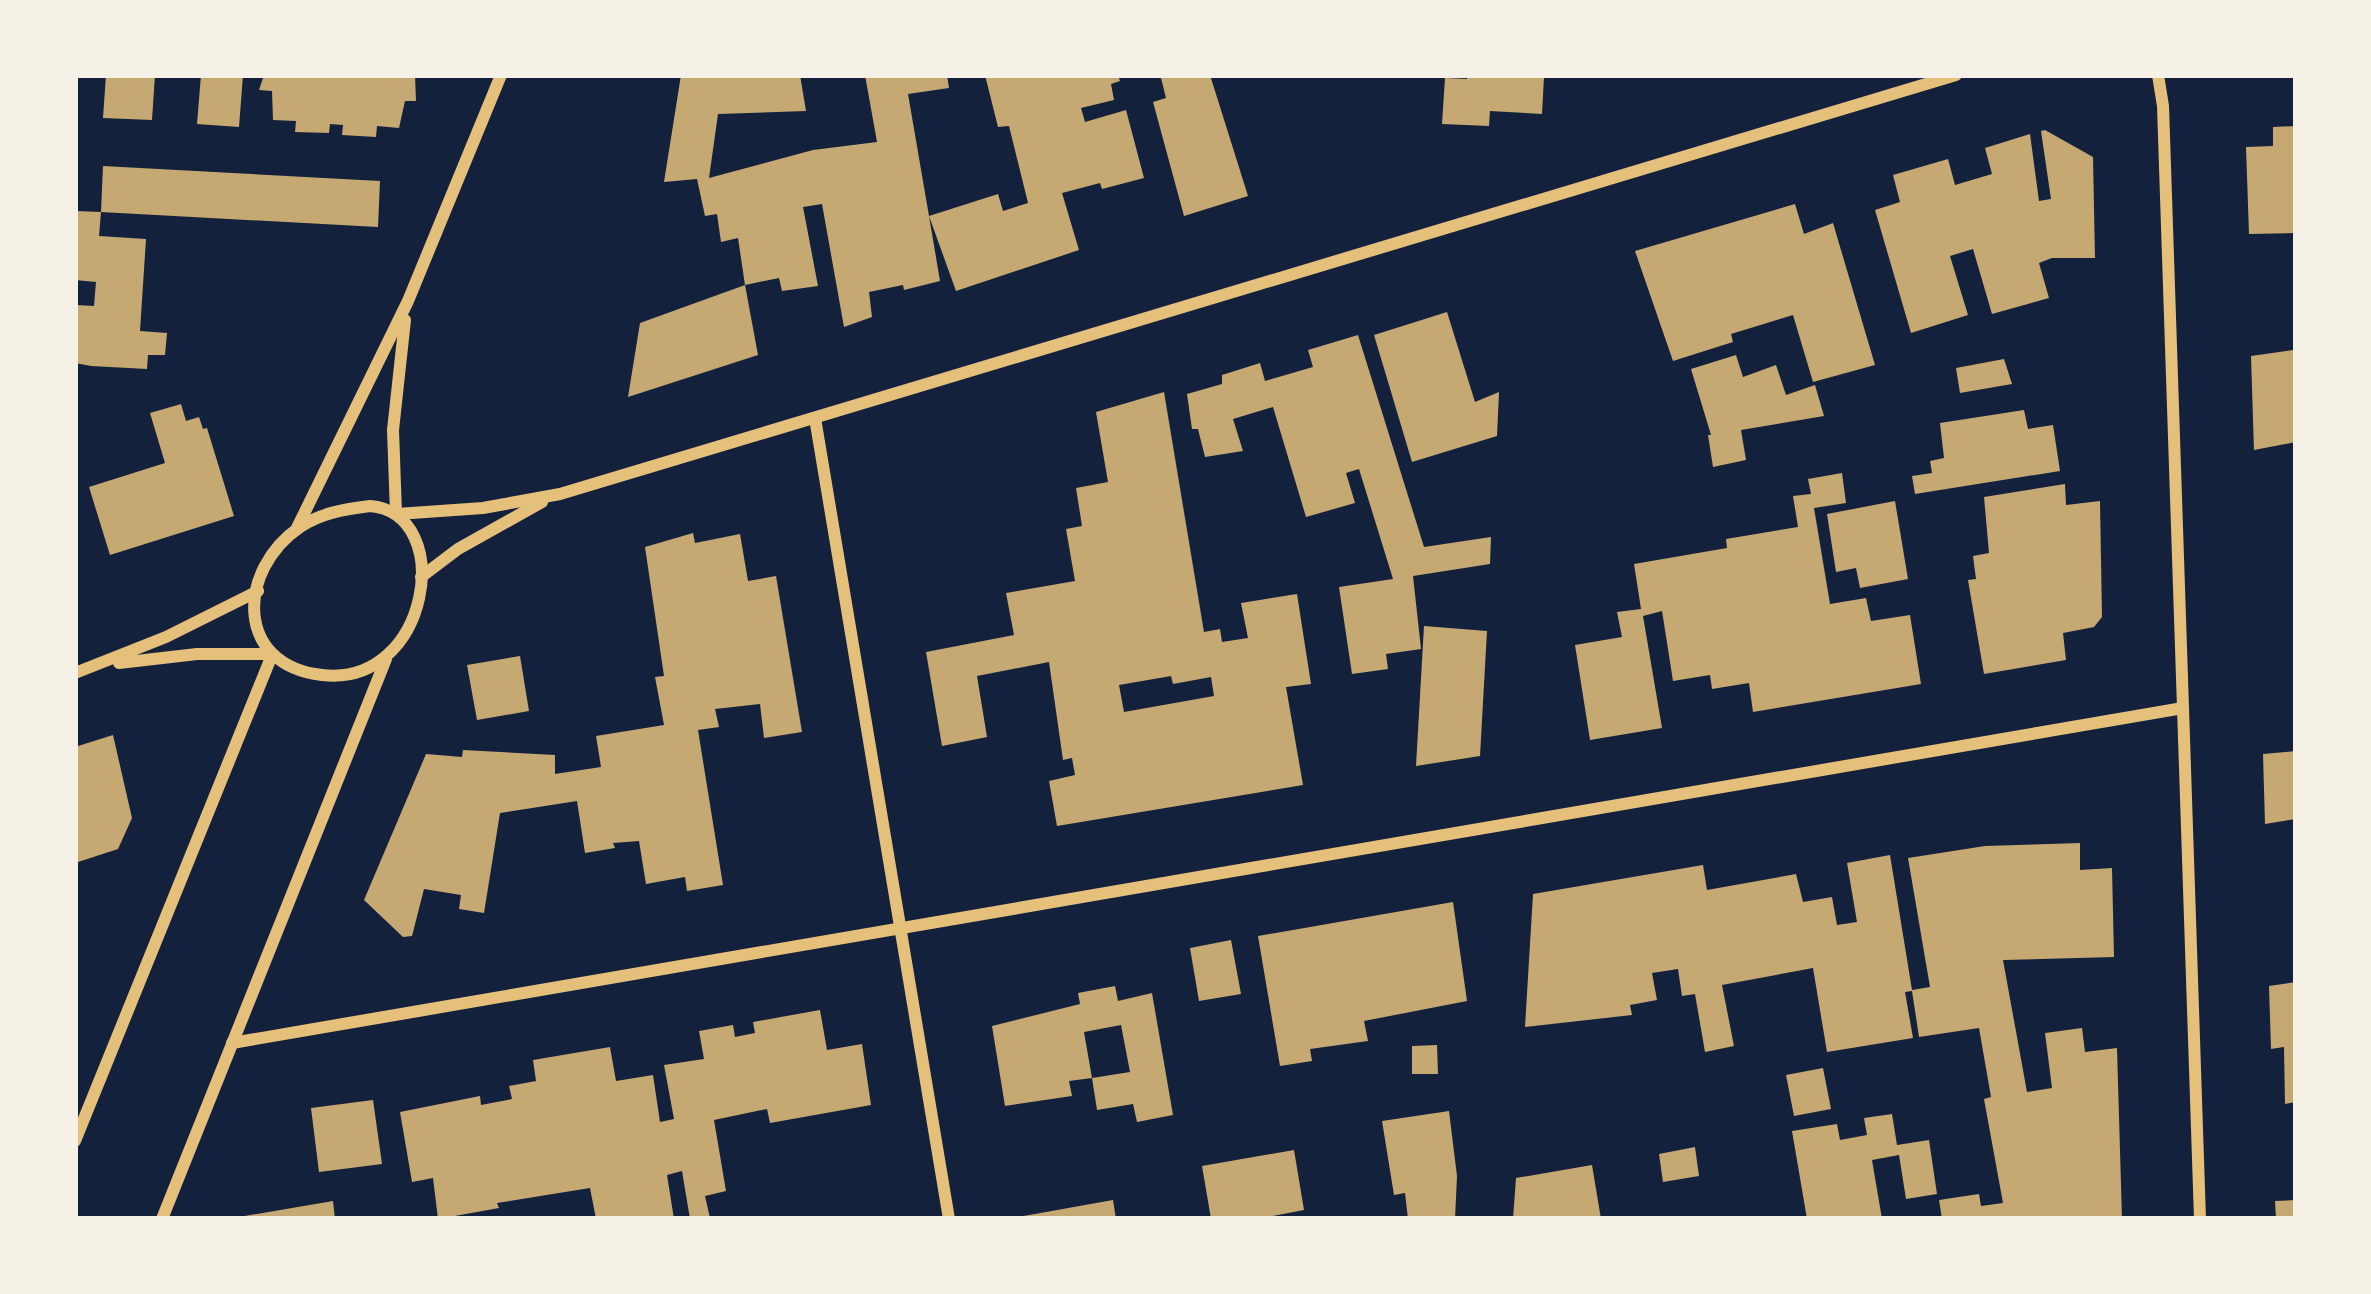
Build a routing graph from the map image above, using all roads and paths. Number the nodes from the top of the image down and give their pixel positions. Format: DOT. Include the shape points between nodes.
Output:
graph roads {
  1 [pos="501,75"];
  2 [pos="1956,75"];
  3 [pos="2158,75"];
  4 [pos="408,301"];
  5 [pos="815,418"];
  6 [pos="560,494"];
  7 [pos="397,513"];
  8 [pos="296,530"];
  9 [pos="421,577"];
  10 [pos="257,591"];
  11 [pos="271,655"];
  12 [pos="386,659"];
  13 [pos="82,671"];
  14 [pos="2183,708"];
  15 [pos="900,928"];
  16 [pos="232,1043"];
  17 [pos="75,1141"];
  18 [pos="162,1219"];
  19 [pos="949,1219"];
  20 [pos="2200,1219"];
  1 -- 4 [label="street"];
  2 -- 5 [label="street"];
  3 -- 14 [label="street"];
  4 -- 7 [label="street" via="393,430"];
  4 -- 8 [label="street"];
  5 -- 6 [label="street"];
  5 -- 15 [label="street"];
  6 -- 7 [label="street"];
  6 -- 9 [label="street"];
  7 -- 8 [label="street" via="353,508"];
  7 -- 9 [label="street" via="416,538"];
  8 -- 10 [label="street" via="274,551"];
  9 -- 12 [label="street" via="412,621"];
  10 -- 11 [label="street" via="258,635"];
  10 -- 13 [label="street"];
  11 -- 12 [label="street" via="322,675 366,671"];
  11 -- 13 [label="street" via="197,654"];
  11 -- 17 [label="street"];
  12 -- 16 [label="street"];
  14 -- 15 [label="street"];
  14 -- 20 [label="street"];
  15 -- 16 [label="street"];
  15 -- 19 [label="street"];
  16 -- 18 [label="street"];
}
